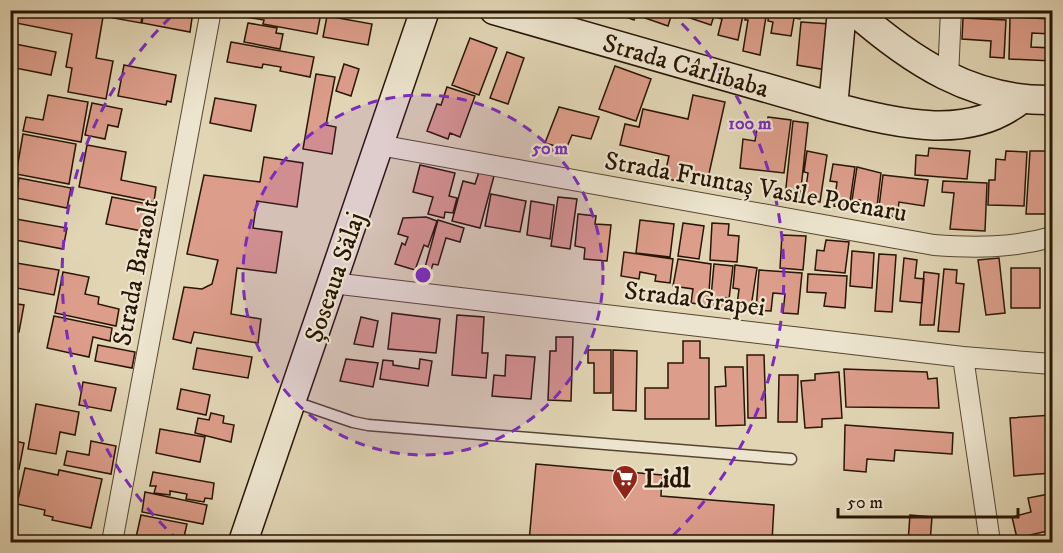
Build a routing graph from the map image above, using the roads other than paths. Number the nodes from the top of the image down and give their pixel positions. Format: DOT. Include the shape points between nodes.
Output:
graph roads {
  1 [pos="211,10"];
  2 [pos="425,10"];
  3 [pos="494,10"];
  4 [pos="842,10"];
  5 [pos="853,10"];
  6 [pos="951,10"];
  7 [pos="948,78"];
  8 [pos="1020,100"];
  9 [pos="1053,100"];
  10 [pos="833,107"];
  11 [pos="379,145"];
  12 [pos="1053,237"];
  13 [pos="332,283"];
  14 [pos="963,357"];
  15 [pos="1053,364"];
  16 [pos="292,401"];
  17 [pos="791,459"];
  18 [pos="112,543"];
  19 [pos="243,543"];
  20 [pos="990,543"];
  1 -- 18 [label="street, Strada Baraolt"];
  2 -- 11 [label="street, Șoseaua Sălaj"];
  3 -- 10 [label="street, Strada Cârlibaba"];
  4 -- 10 [label="street"];
  5 -- 7 [label="street" via="899,48"];
  6 -- 7 [label="street"];
  7 -- 8 [label="street"];
  8 -- 9 [label="street"];
  8 -- 10 [label="street, Strada Cârlibaba" via="988,119 960,125 884,119"];
  11 -- 12 [label="street, Strada Fruntaș Vasile Poenaru" via="934,245 1010,246"];
  11 -- 13 [label="street, Șoseaua Sălaj"];
  13 -- 14 [label="street, Strada Grapei"];
  13 -- 16 [label="street, Șoseaua Sălaj"];
  14 -- 15 [label="street, Strada Grapei"];
  14 -- 20 [label="street"];
  16 -- 17 [label="lane" via="368,425"];
  16 -- 19 [label="street, Șoseaua Sălaj"];
}
